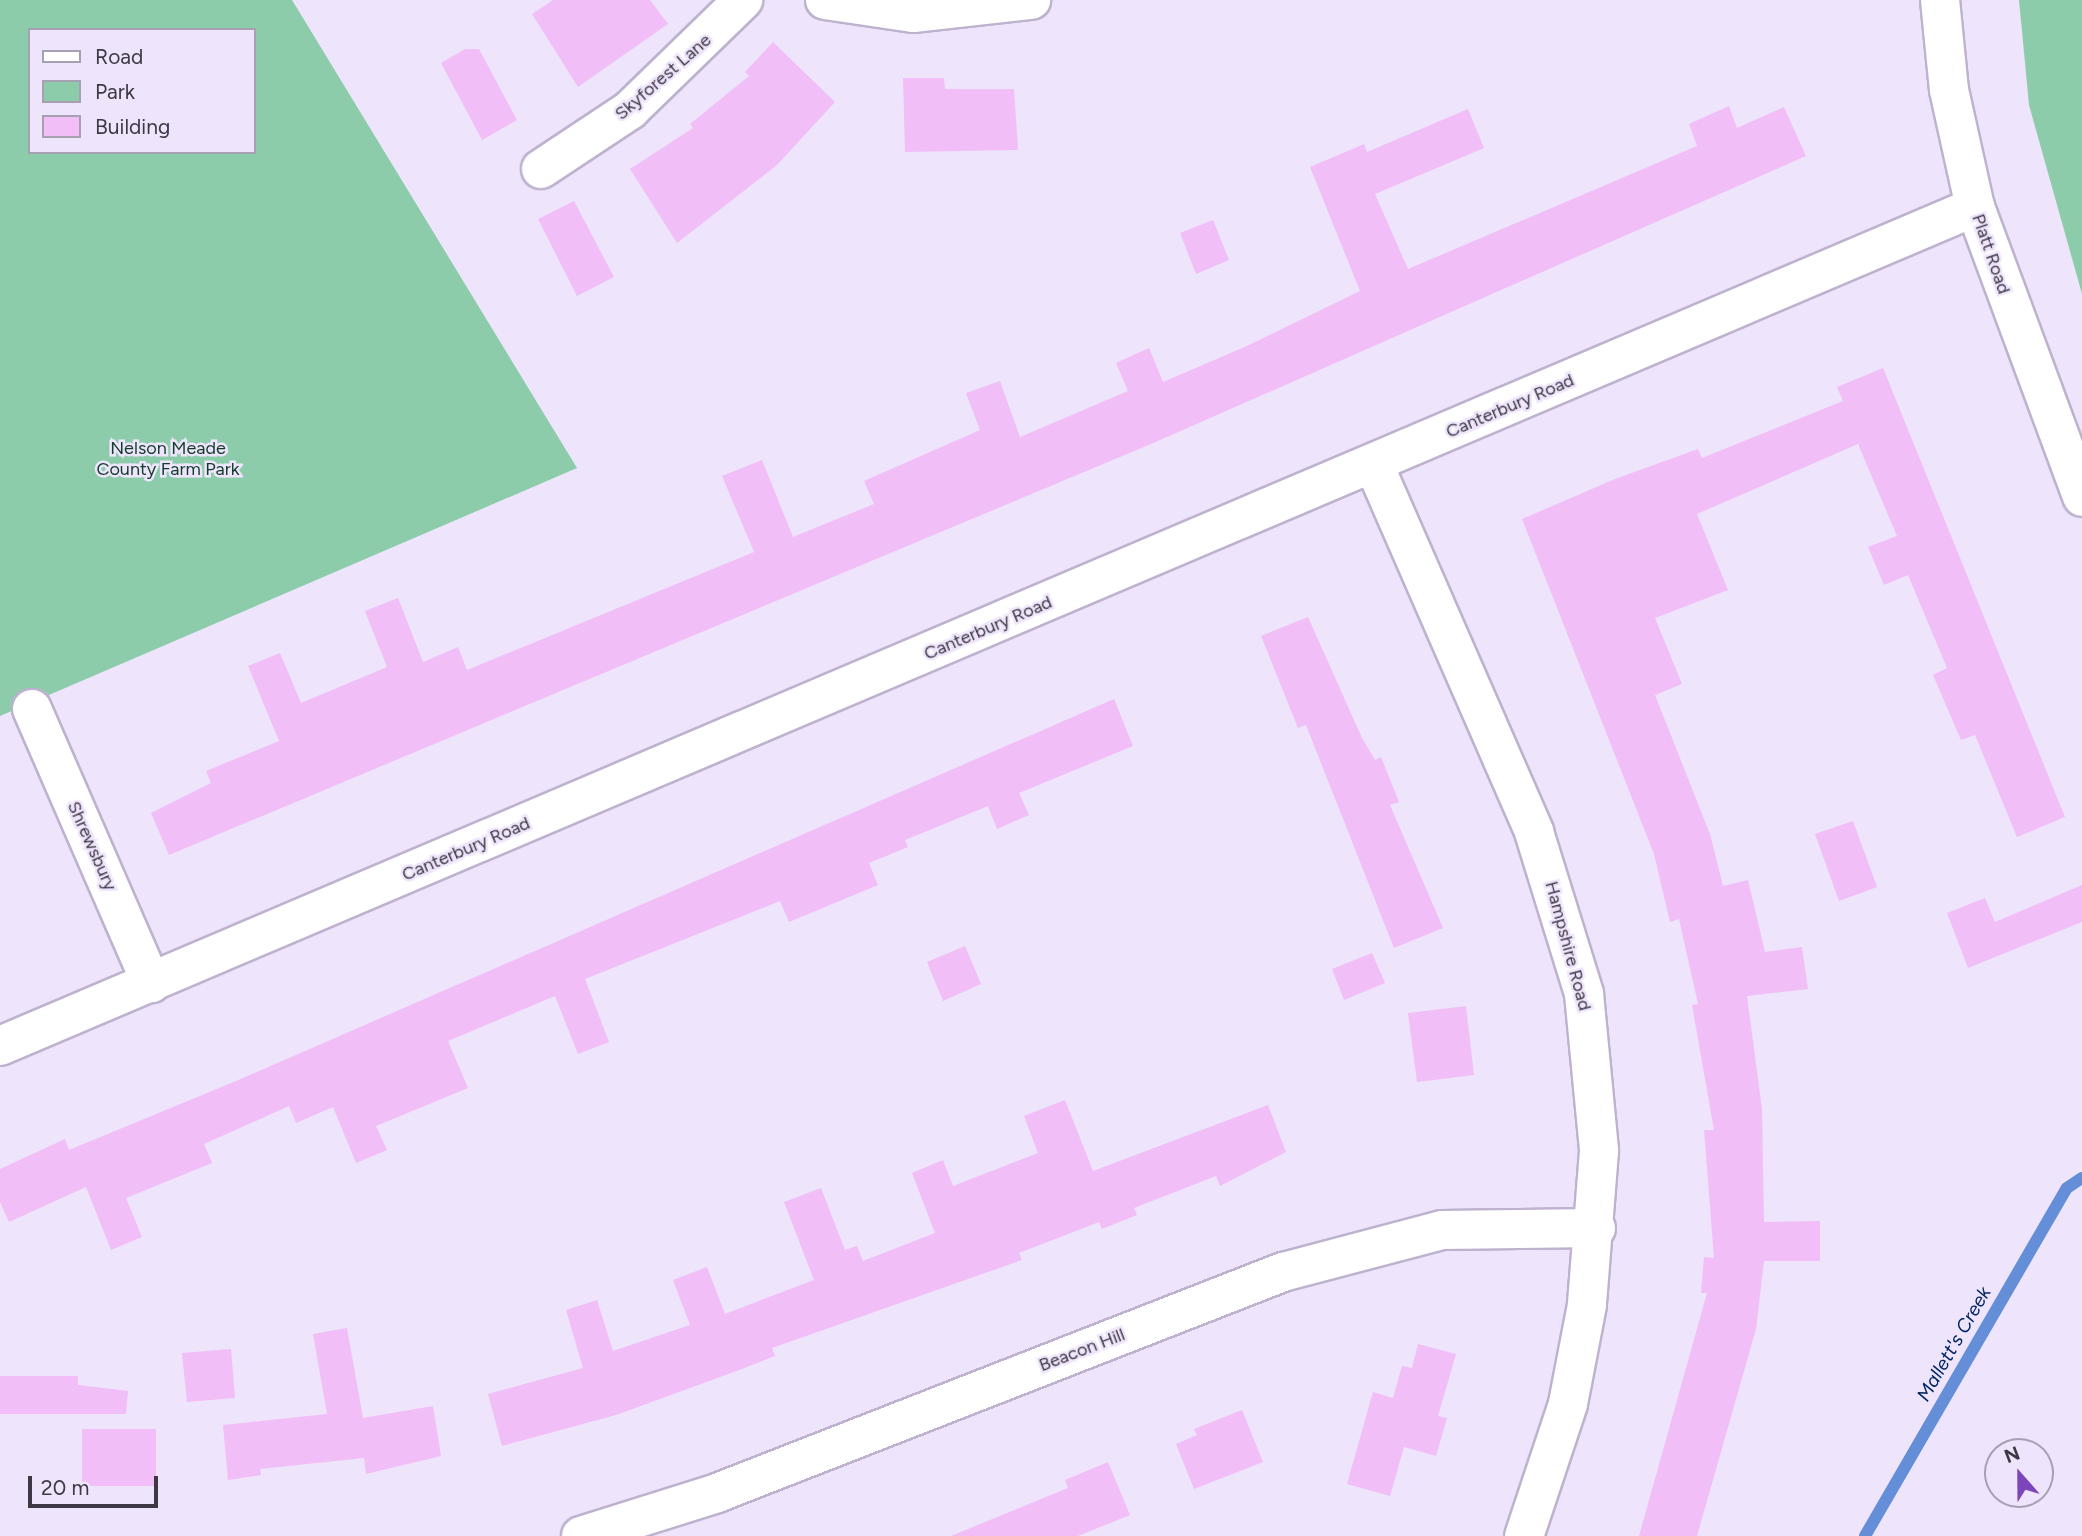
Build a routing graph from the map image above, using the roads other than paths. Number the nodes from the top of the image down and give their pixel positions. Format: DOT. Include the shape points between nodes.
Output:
graph roads {
  1 [pos="743,0"];
  2 [pos="825,0"];
  3 [pos="1031,0"];
  4 [pos="1940,0"];
  5 [pos="541,169"];
  6 [pos="1975,207"];
  7 [pos="1374,466"];
  8 [pos="2082,497"];
  9 [pos="32,709"];
  10 [pos="151,983"];
  11 [pos="0,1046"];
  12 [pos="1596,1228"];
  13 [pos="581,1536"];
  14 [pos="1524,1536"];
  1 -- 5 [label="street, Skyforest Lane" via="630,110"];
  2 -- 3 [label="street" via="913,13"];
  4 -- 6 [label="street, Platt Road" via="1949,90"];
  6 -- 7 [label="street, Canterbury Road"];
  6 -- 8 [label="street, Platt Road"];
  7 -- 10 [label="street, Canterbury Road"];
  7 -- 12 [label="street, Hampshire Road" via="1534,832 1562,912 1584,995 1595,1076"];
  9 -- 10 [label="street, Shrewsbury"];
  10 -- 11 [label="street, Canterbury Road"];
  12 -- 13 [label="street, Beacon Hill" via="1442,1230 1322,1260 717,1493"];
  12 -- 14 [label="street, Hampshire Road" via="1568,1404"];
}
